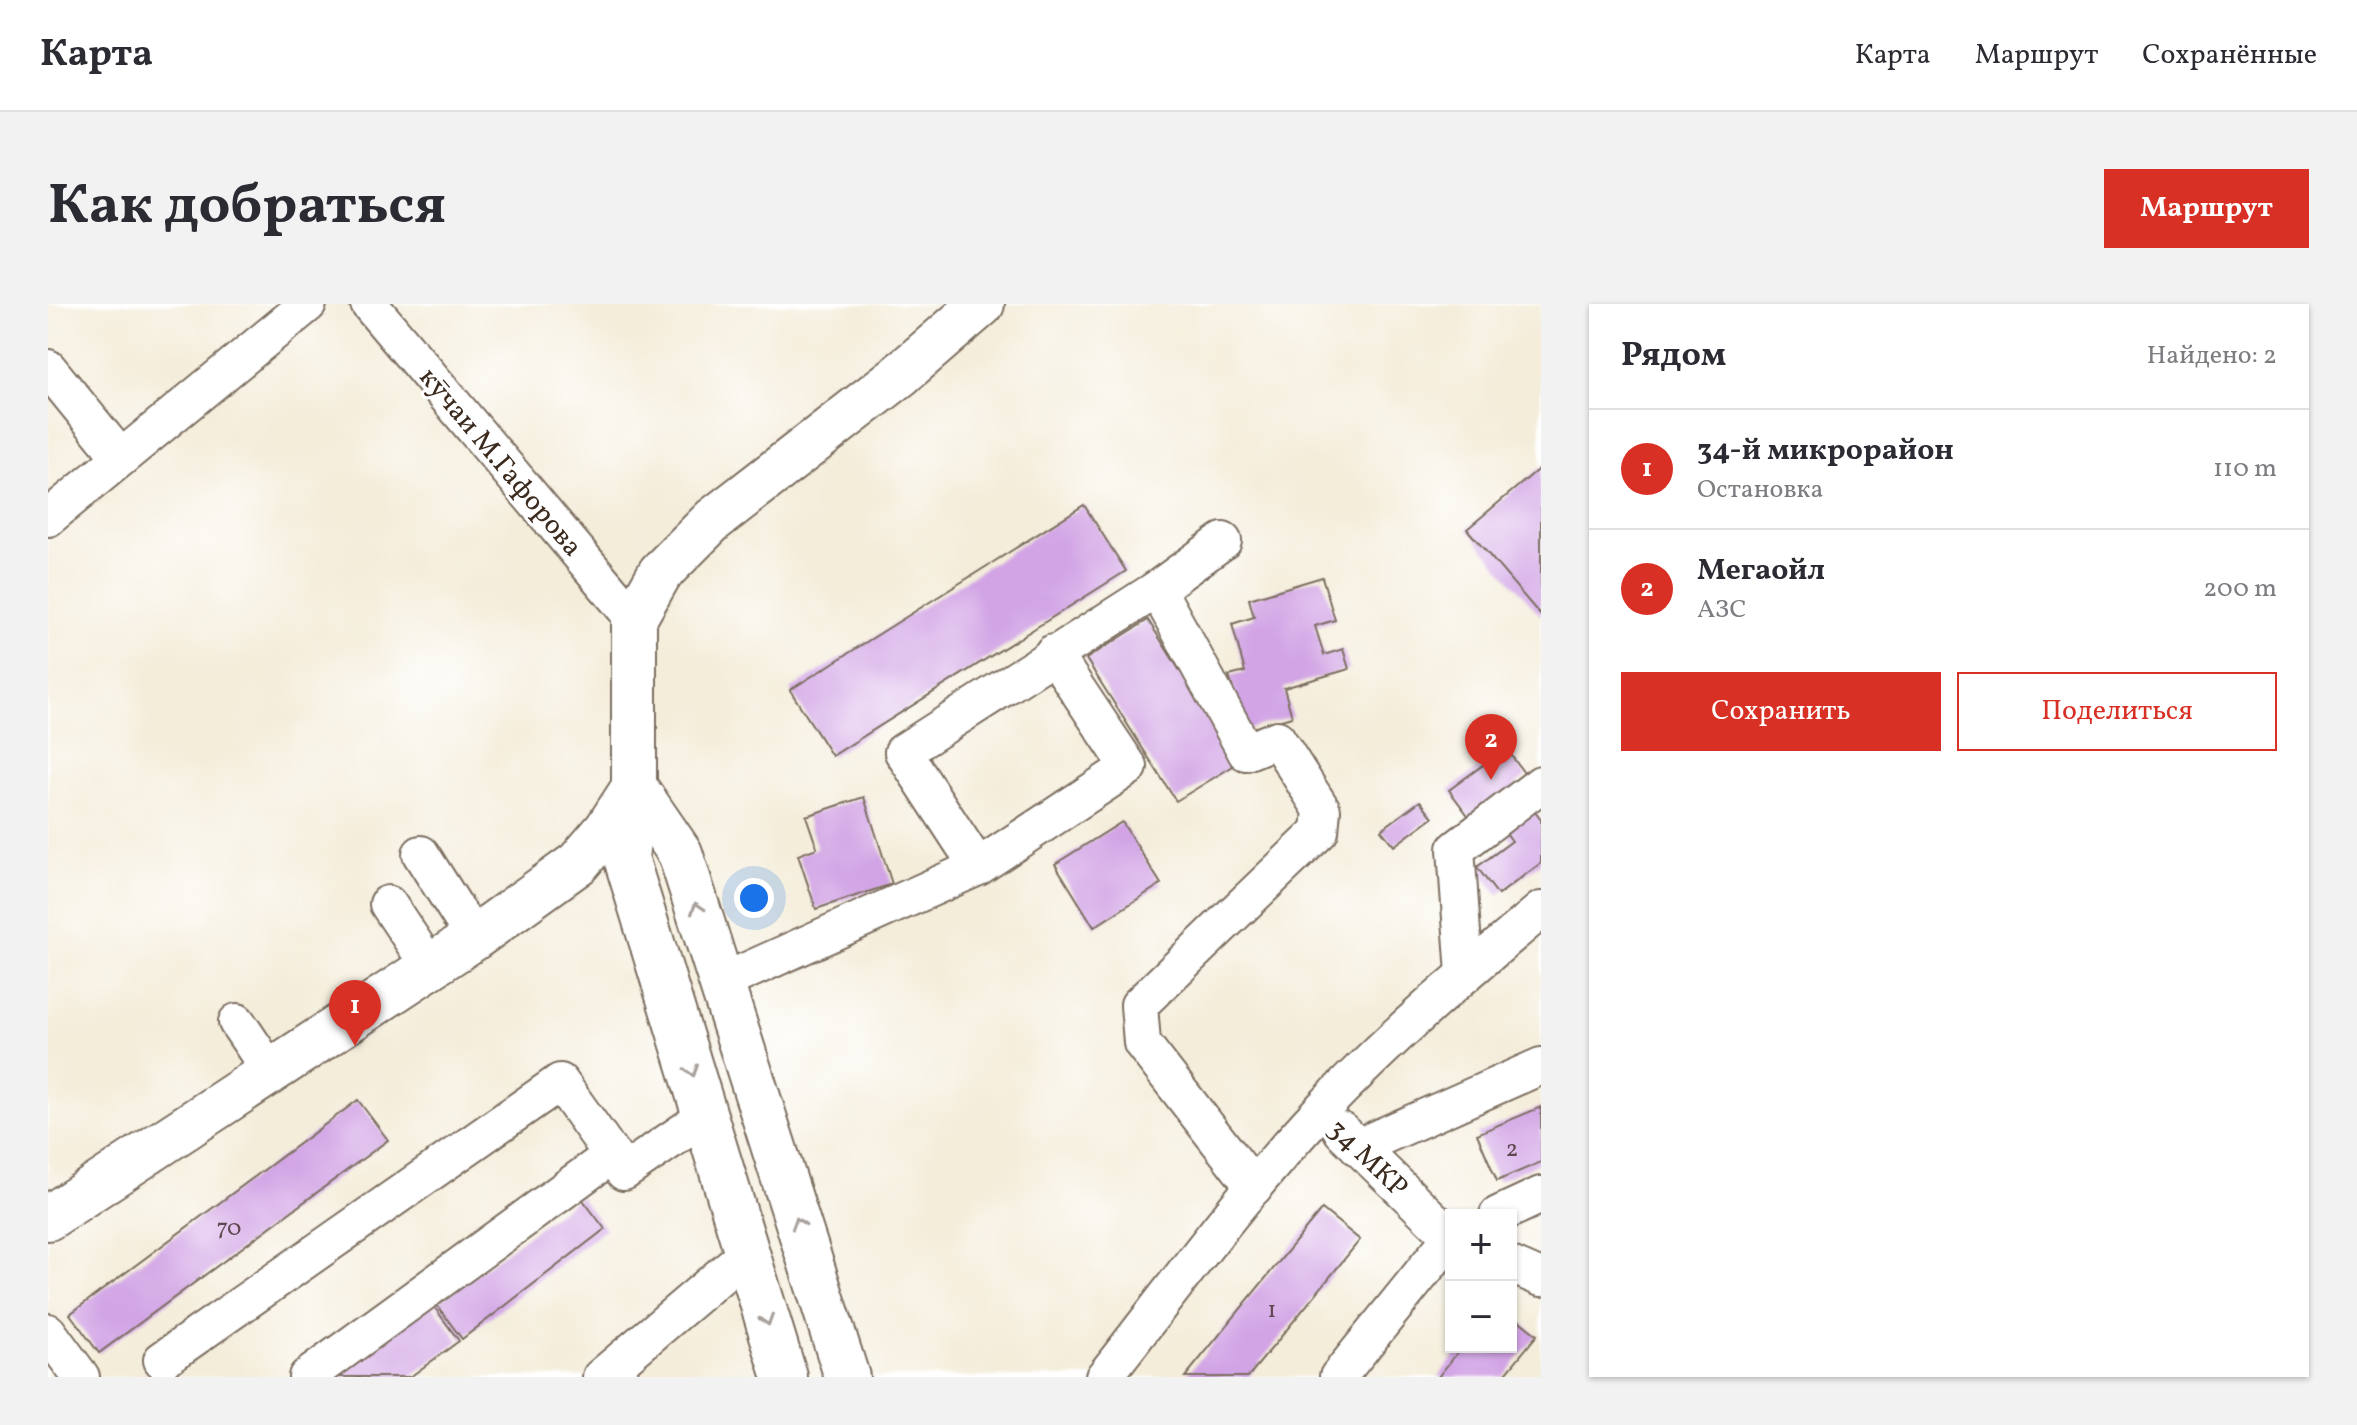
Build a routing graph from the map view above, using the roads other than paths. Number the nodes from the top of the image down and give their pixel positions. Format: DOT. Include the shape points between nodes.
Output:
graph roads {
  1 [pos="308,304"];
  2 [pos="369,304"];
  3 [pos="982,304"];
  4 [pos="48,368"];
  5 [pos="121,458"];
  6 [pos="48,518"];
  7 [pos="1223,541"];
  8 [pos="1157,589"];
  9 [pos="634,619"];
  10 [pos="1053,653"];
  11 [pos="1541,784"];
  12 [pos="634,786"];
  13 [pos="421,854"];
  14 [pos="578,863"];
  15 [pos="978,867"];
  16 [pos="637,895"];
  17 [pos="388,904"];
  18 [pos="1541,910"];
  19 [pos="474,938"];
  20 [pos="1504,941"];
  21 [pos="1541,941"];
  22 [pos="430,967"];
  23 [pos="1465,974"];
  24 [pos="722,982"];
  25 [pos="668,997"];
  26 [pos="237,1022"];
  27 [pos="1541,1066"];
  28 [pos="270,1071"];
  29 [pos="1321,1110"];
  30 [pos="706,1116"];
  31 [pos="1358,1147"];
  32 [pos="612,1155"];
  33 [pos="1254,1187"];
  34 [pos="1541,1195"];
  35 [pos="1511,1209"];
  36 [pos="48,1218"];
  37 [pos="1445,1231"];
  38 [pos="1445,1244"];
  39 [pos="746,1254"];
  40 [pos="1517,1268"];
  41 [pos="1541,1278"];
  42 [pos="48,1332"];
  43 [pos="162,1360"];
  44 [pos="81,1377"];
  45 [pos="307,1377"];
  46 [pos="601,1377"];
  47 [pos="785,1377"];
  48 [pos="847,1377"];
  49 [pos="1104,1377"];
  50 [pos="1338,1377"];
  1 -- 5 [label="street"];
  2 -- 9 [label="street, кӯчаи М.Гафорова"];
  3 -- 9 [label="main road" via="900,375 713,520 660,573"];
  4 -- 5 [label="street"];
  5 -- 6 [label="street"];
  7 -- 8 [label="street"];
  8 -- 10 [label="street"];
  8 -- 33 [label="street" via="1246,752 1277,739 1322,810 1320,831 1139,1005 1142,1043"];
  9 -- 12 [label="main road"];
  10 -- 15 [label="street" via="903,752"];
  10 -- 15 [label="street" via="1129,767"];
  11 -- 23 [label="street" via="1456,849"];
  12 -- 14 [label="main road"];
  12 -- 16 [label="main road" via="626,858"];
  24 -- 12 [label="main road, one-way" via="680,853"];
  13 -- 19 [label="street"];
  14 -- 16 [label="main road" via="622,875"];
  14 -- 19 [label="main road"];
  15 -- 24 [label="street"];
  16 -- 25 [label="main road"];
  17 -- 22 [label="street"];
  18 -- 20 [label="street"];
  19 -- 22 [label="main road"];
  20 -- 21 [label="street"];
  20 -- 23 [label="street"];
  22 -- 28 [label="main road"];
  23 -- 29 [label="street"];
  24 -- 25 [label="main road"];
  48 -- 24 [label="main road, one-way"];
  25 -- 30 [label="main road, one-way"];
  26 -- 28 [label="street"];
  27 -- 31 [label="street"];
  28 -- 36 [label="main road"];
  29 -- 31 [label="street, 34 МКР"];
  29 -- 33 [label="street"];
  30 -- 32 [label="street" via="624,1172"];
  30 -- 39 [label="main road"];
  31 -- 37 [label="street, 34 МКР"];
  32 -- 43 [label="street" via="560,1082"];
  32 -- 45 [label="street"];
  33 -- 49 [label="street"];
  34 -- 35 [label="street"];
  38 -- 50 [label="street"];
  39 -- 46 [label="street"];
  39 -- 47 [label="main road, one-way"];
  40 -- 41 [label="street"];
  42 -- 44 [label="street"];
}
